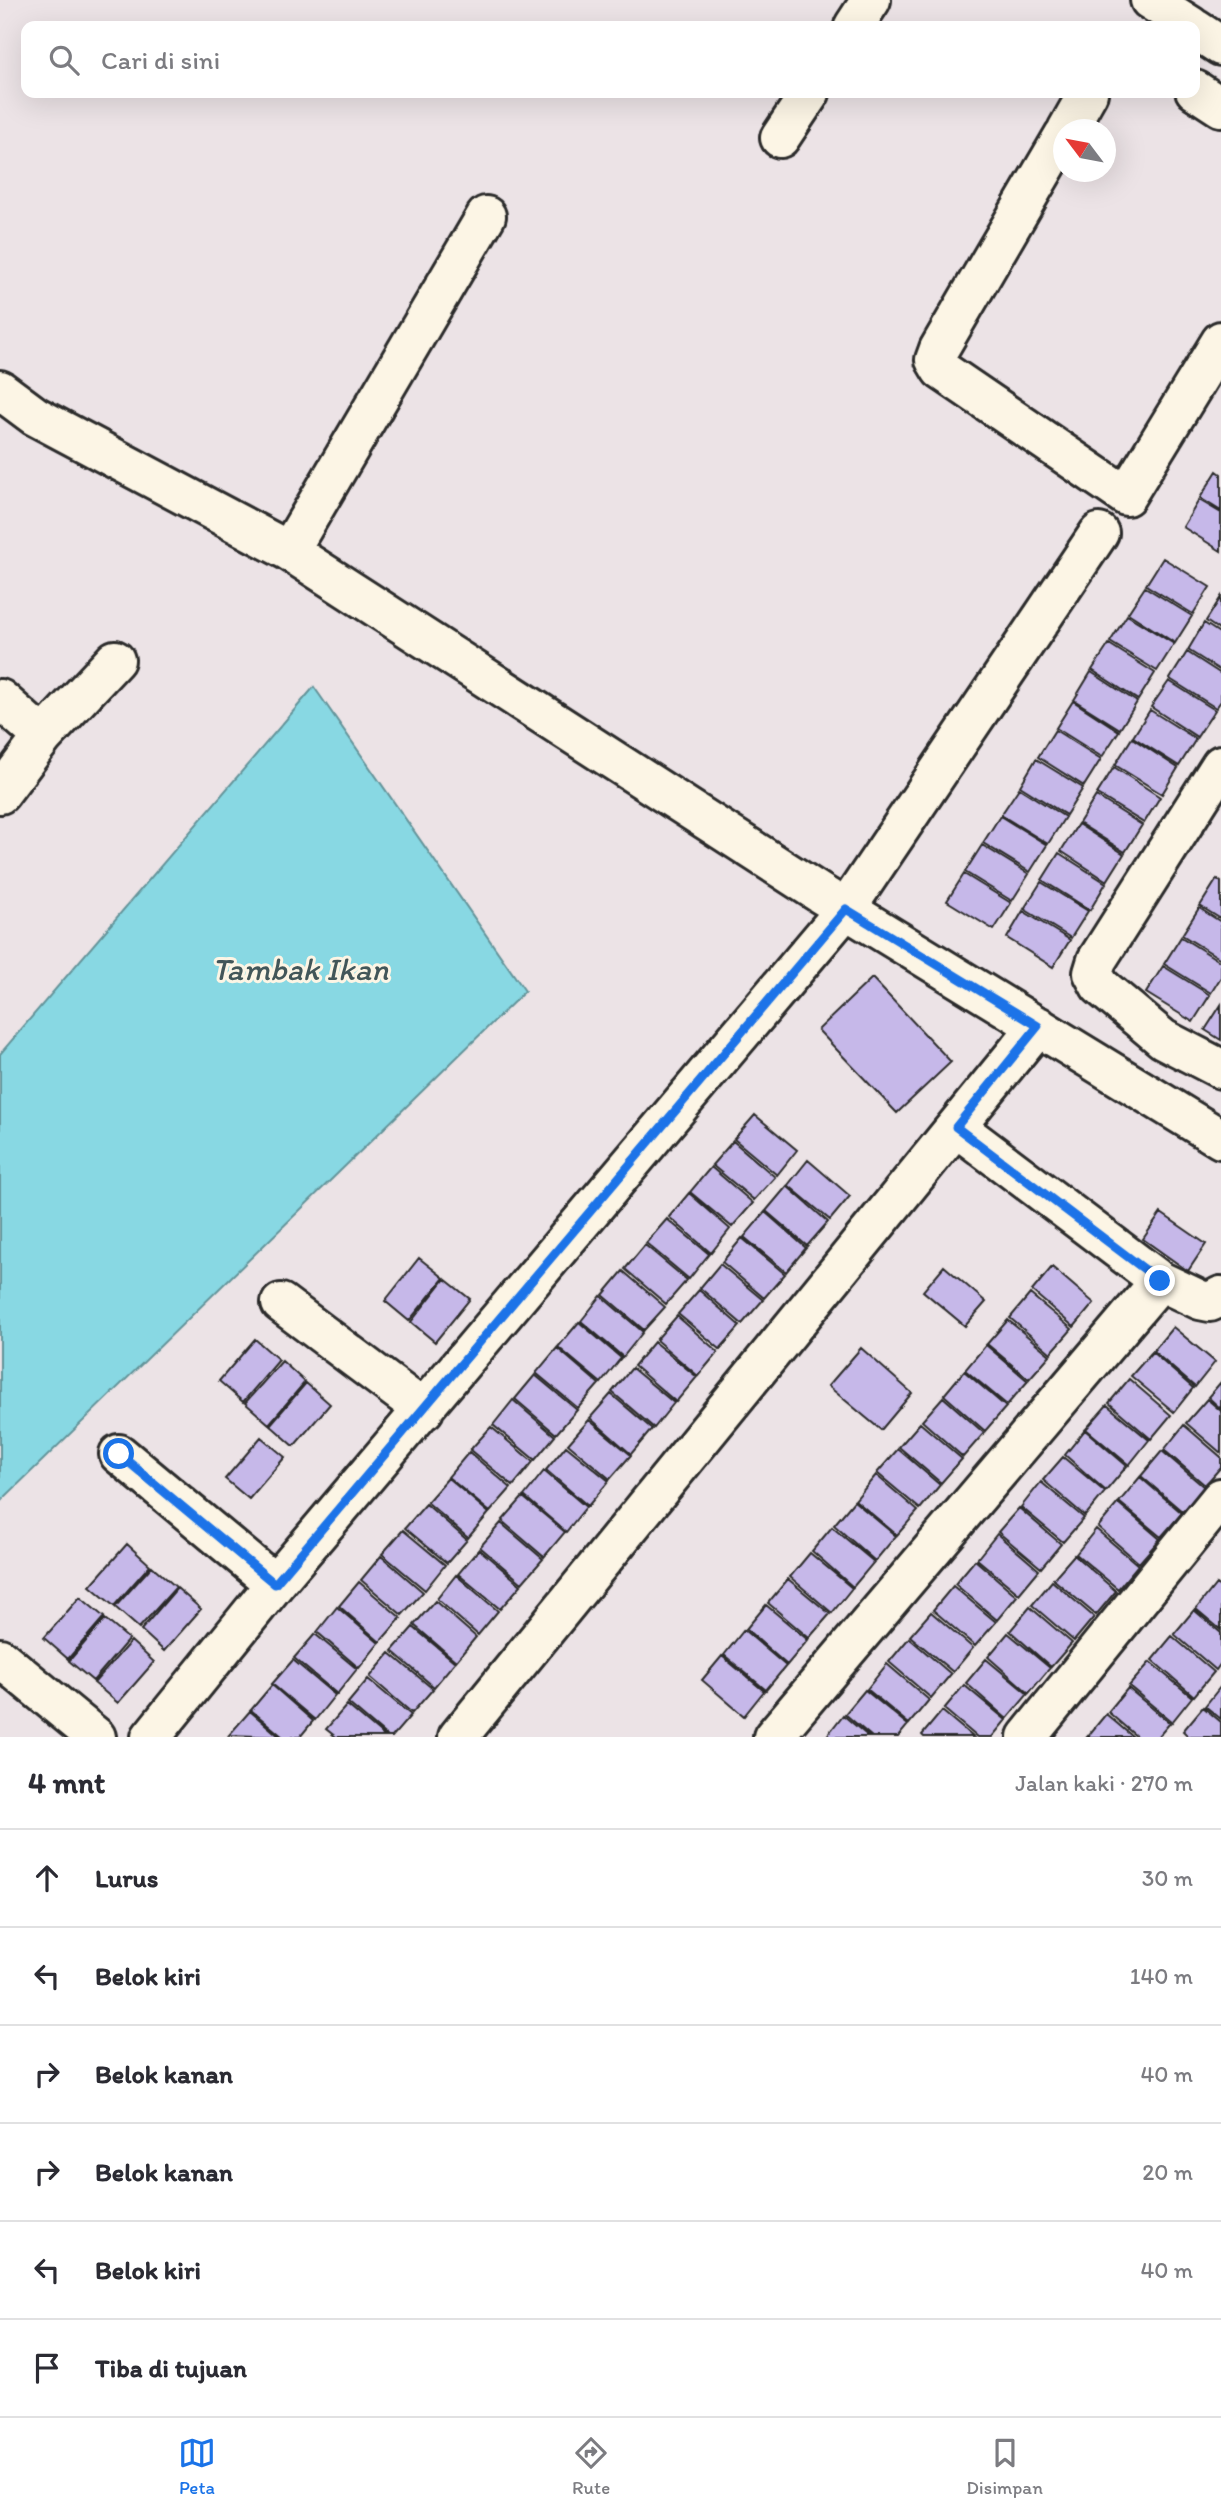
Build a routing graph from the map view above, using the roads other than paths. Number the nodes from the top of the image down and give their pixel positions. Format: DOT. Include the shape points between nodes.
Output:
graph roads {
  1 [pos="871,0"];
  2 [pos="1150,0"];
  3 [pos="856,21"];
  4 [pos="1183,21"];
  5 [pos="1200,32"];
  6 [pos="1221,46"];
  7 [pos="1200,93"];
  8 [pos="807,98"];
  9 [pos="1085,98"];
  10 [pos="1221,107"];
  11 [pos="1073,119"];
  12 [pos="780,138"];
  13 [pos="1053,152"];
  14 [pos="486,216"];
  15 [pos="1221,341"];
  16 [pos="5,404"];
  17 [pos="1098,533"];
  18 [pos="289,551"];
  19 [pos="115,660"];
  20 [pos="0,699"];
  21 [pos="43,737"];
  22 [pos="1221,765"];
  23 [pos="0,794"];
  24 [pos="846,909"];
  25 [pos="1038,1026"];
  26 [pos="1163,1039"];
  27 [pos="1221,1069"];
  28 [pos="1133,1085"];
  29 [pos="956,1127"];
  30 [pos="1221,1139"];
  31 [pos="1160,1281"];
  32 [pos="1221,1296"];
  33 [pos="281,1303"];
  34 [pos="424,1410"];
  35 [pos="119,1454"];
  36 [pos="1221,1498"];
  37 [pos="275,1584"];
  38 [pos="0,1658"];
  39 [pos="96,1737"];
  40 [pos="151,1737"];
  41 [pos="458,1737"];
  42 [pos="773,1737"];
  43 [pos="1027,1737"];
  1 -- 3 [label="street"];
  2 -- 4 [label="street"];
  5 -- 6 [label="street"];
  7 -- 10 [label="street"];
  8 -- 12 [label="street"];
  9 -- 11 [label="street"];
  13 -- 15 [label="street" via="939,349 935,360 941,370 1126,496"];
  14 -- 18 [label="street"];
  16 -- 18 [label="street"];
  17 -- 24 [label="street"];
  18 -- 24 [label="street"];
  19 -- 21 [label="street"];
  20 -- 21 [label="street"];
  21 -- 23 [label="street"];
  22 -- 26 [label="street" via="1093,973 1100,986"];
  24 -- 25 [label="street"];
  24 -- 34 [label="street"];
  25 -- 28 [label="street"];
  25 -- 29 [label="street"];
  26 -- 27 [label="street"];
  26 -- 28 [label="street"];
  28 -- 30 [label="street"];
  29 -- 31 [label="street"];
  29 -- 41 [label="street"];
  31 -- 32 [label="street" via="1200,1300 1210,1302"];
  31 -- 42 [label="street"];
  33 -- 34 [label="street"];
  34 -- 37 [label="street"];
  35 -- 37 [label="street"];
  36 -- 43 [label="street"];
  37 -- 40 [label="street"];
  38 -- 39 [label="street"];
}
